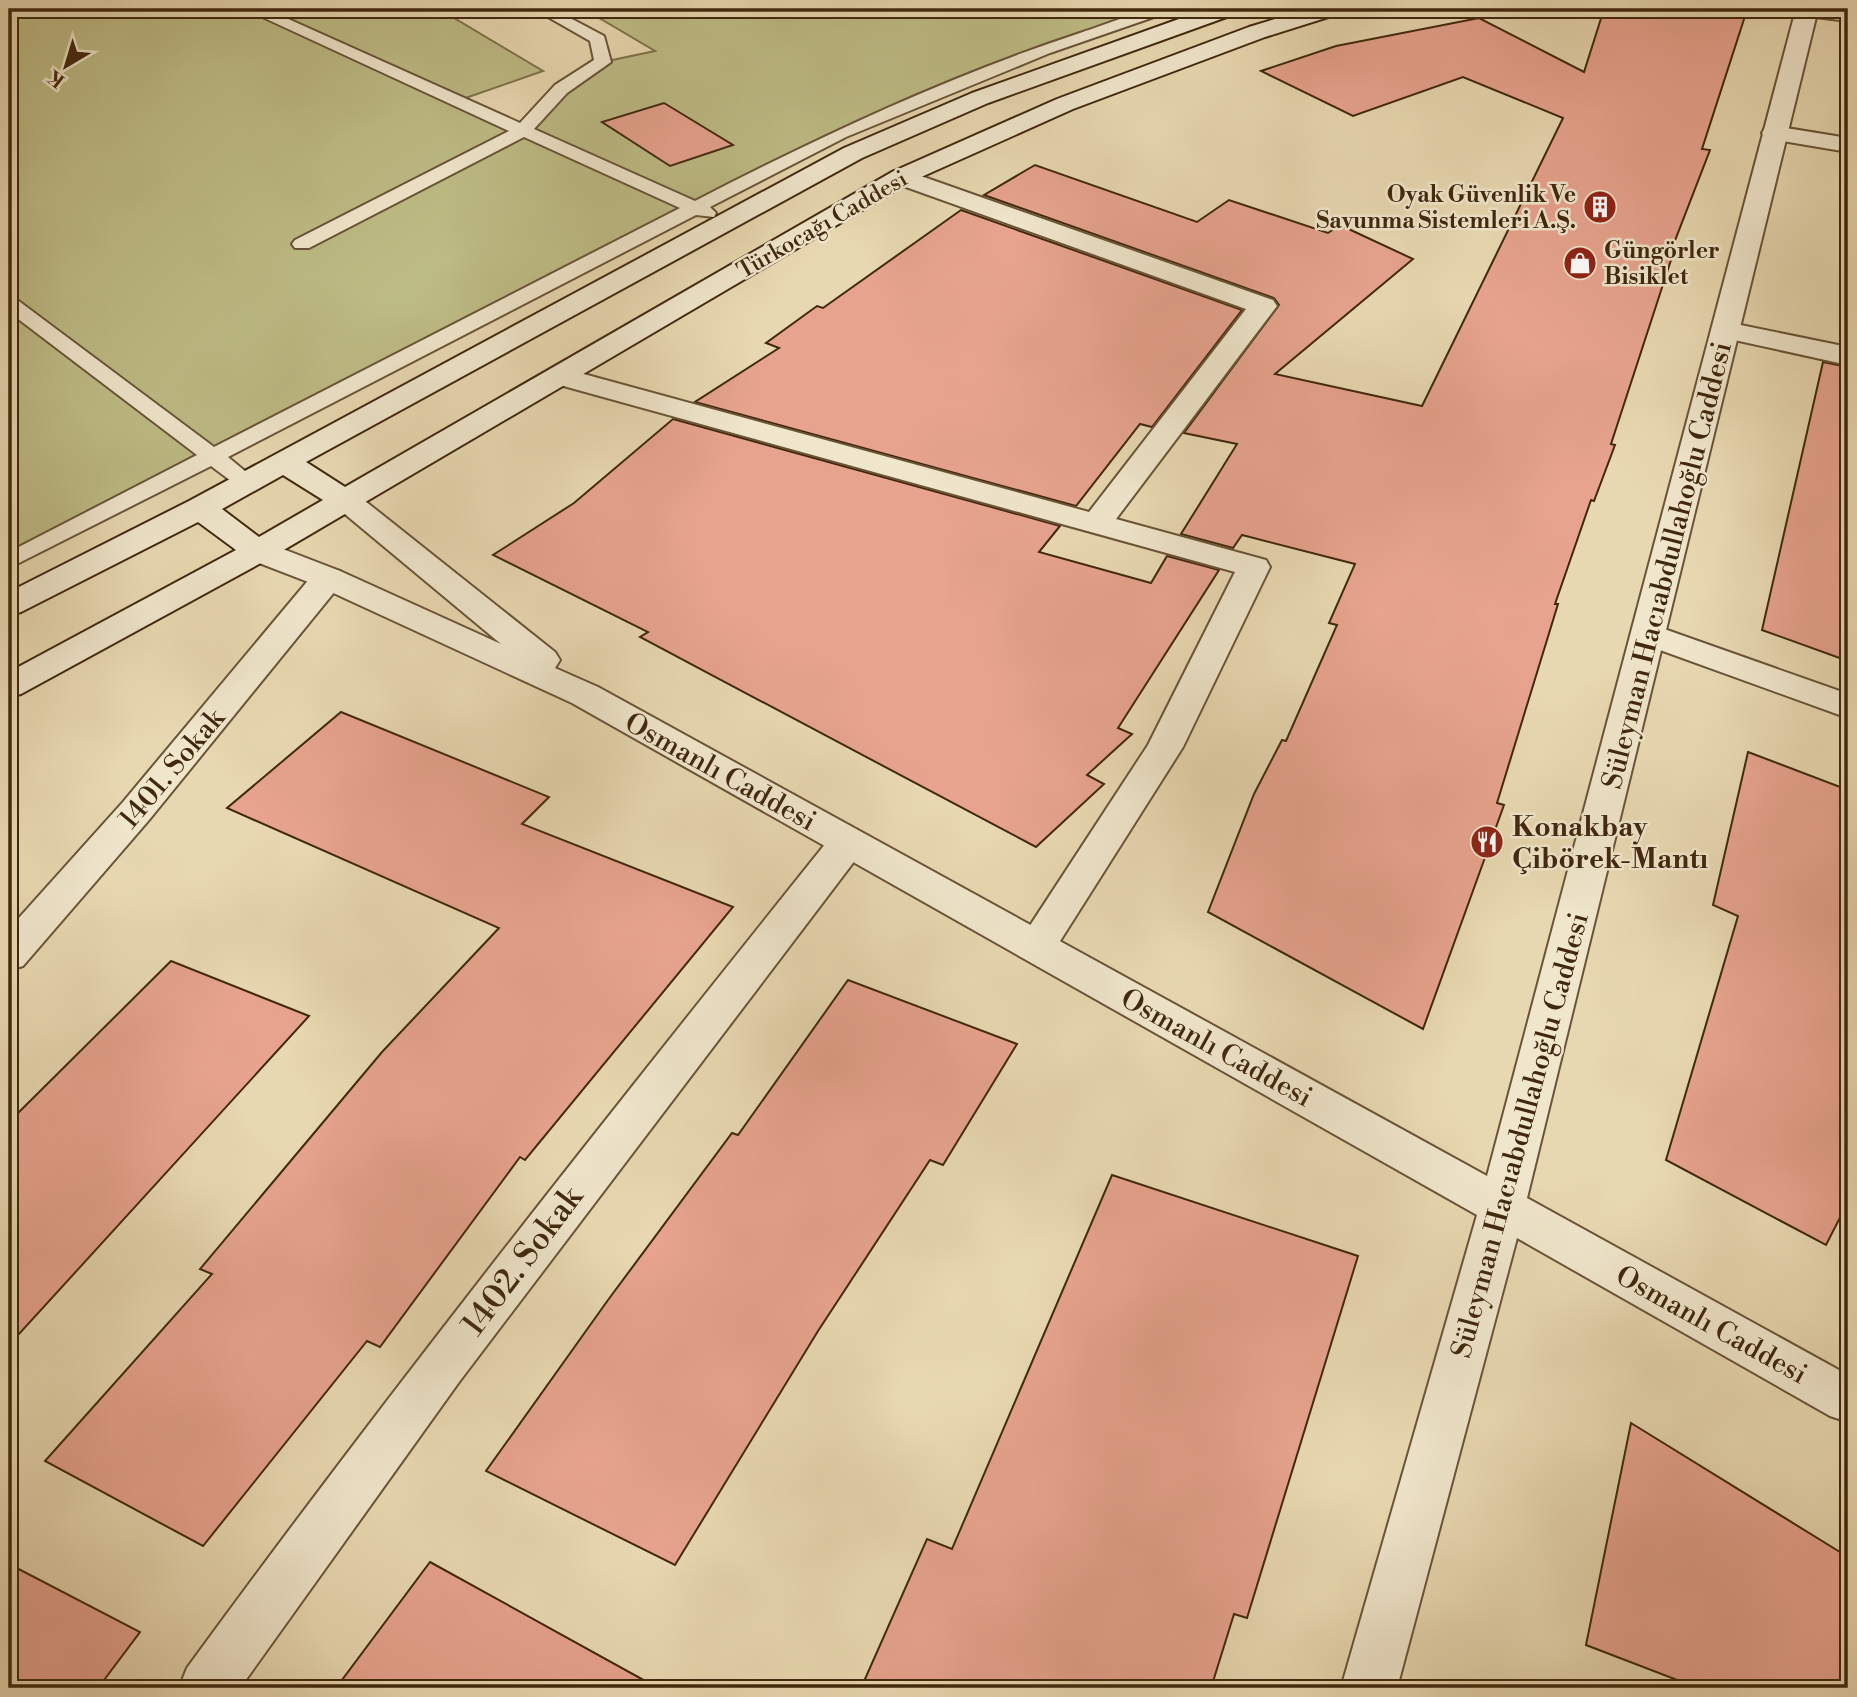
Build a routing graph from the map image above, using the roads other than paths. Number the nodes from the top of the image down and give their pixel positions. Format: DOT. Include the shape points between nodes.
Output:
graph roads {
  1 [pos="253,9"];
  2 [pos="542,9"];
  3 [pos="1169,9"];
  4 [pos="1227,9"];
  5 [pos="1330,9"];
  6 [pos="1807,9"];
  7 [pos="1848,15"];
  8 [pos="522,131"];
  9 [pos="1774,133"];
  10 [pos="1848,145"];
  11 [pos="901,177"];
  12 [pos="694,208"];
  13 [pos="723,221"];
  14 [pos="302,244"];
  15 [pos="9,303"];
  16 [pos="1726,330"];
  17 [pos="1848,356"];
  18 [pos="559,376"];
  19 [pos="212,456"];
  20 [pos="284,462"];
  21 [pos="247,482"];
  22 [pos="344,500"];
  23 [pos="200,508"];
  24 [pos="1097,523"];
  25 [pos="258,551"];
  26 [pos="9,561"];
  27 [pos="328,578"];
  28 [pos="9,604"];
  29 [pos="1650,635"];
  30 [pos="9,686"];
  31 [pos="585,695"];
  32 [pos="1848,707"];
  33 [pos="848,842"];
  34 [pos="1036,947"];
  35 [pos="9,955"];
  36 [pos="1502,1207"];
  37 [pos="1848,1400"];
  38 [pos="207,1688"];
  39 [pos="1369,1688"];
  1 -- 8 [label="lane"];
  2 -- 8 [label="lane" via="598,39 603,62 561,89"];
  3 -- 12 [label="lane" via="1044,50 840,133"];
  4 -- 13 [label="street, Türkocağı Caddesi" via="980,98 853,153"];
  5 -- 11 [label="street, Türkocağı Caddesi" via="1065,104"];
  6 -- 7 [label="street"];
  6 -- 9 [label="street, Süleyman Hacıabdullahoğlu Caddesi"];
  8 -- 12 [label="lane"];
  8 -- 14 [label="lane"];
  9 -- 10 [label="street"];
  9 -- 16 [label="street, Süleyman Hacıabdullahoğlu Caddesi"];
  11 -- 18 [label="street, Türkocağı Caddesi"];
  11 -- 24 [label="street" via="1263,306"];
  12 -- 13 [label="lane"];
  12 -- 19 [label="lane"];
  13 -- 20 [label="street, Türkocağı Caddesi"];
  15 -- 19 [label="lane"];
  16 -- 17 [label="street"];
  16 -- 29 [label="street, Süleyman Hacıabdullahoğlu Caddesi"];
  18 -- 22 [label="street, Türkocağı Caddesi"];
  18 -- 24 [label="street"];
  19 -- 21 [label="lane"];
  19 -- 26 [label="lane"];
  20 -- 21 [label="street, Türkocağı Caddesi"];
  20 -- 22 [label="street, Osmanlı Caddesi"];
  21 -- 23 [label="street, Türkocağı Caddesi"];
  22 -- 25 [label="street, Türkocağı Caddesi"];
  22 -- 31 [label="street, Osmanlı Caddesi"];
  23 -- 25 [label="street, Osmanlı Caddesi"];
  23 -- 28 [label="street"];
  24 -- 34 [label="street" via="1254,567 1165,747"];
  25 -- 27 [label="street, Osmanlı Caddesi"];
  25 -- 30 [label="street"];
  27 -- 31 [label="street, Osmanlı Caddesi"];
  27 -- 35 [label="street, 1401. Sokak" via="136,811"];
  29 -- 32 [label="street"];
  29 -- 36 [label="street, Süleyman Hacıabdullahoğlu Caddesi"];
  31 -- 33 [label="street, Osmanlı Caddesi"];
  33 -- 34 [label="street, Osmanlı Caddesi"];
  33 -- 38 [label="street, 1402. Sokak" via="537,1238 338,1502"];
  34 -- 36 [label="street, Osmanlı Caddesi"];
  36 -- 37 [label="street, Osmanlı Caddesi"];
  36 -- 39 [label="street, Süleyman Hacıabdullahoğlu Caddesi"];
}
